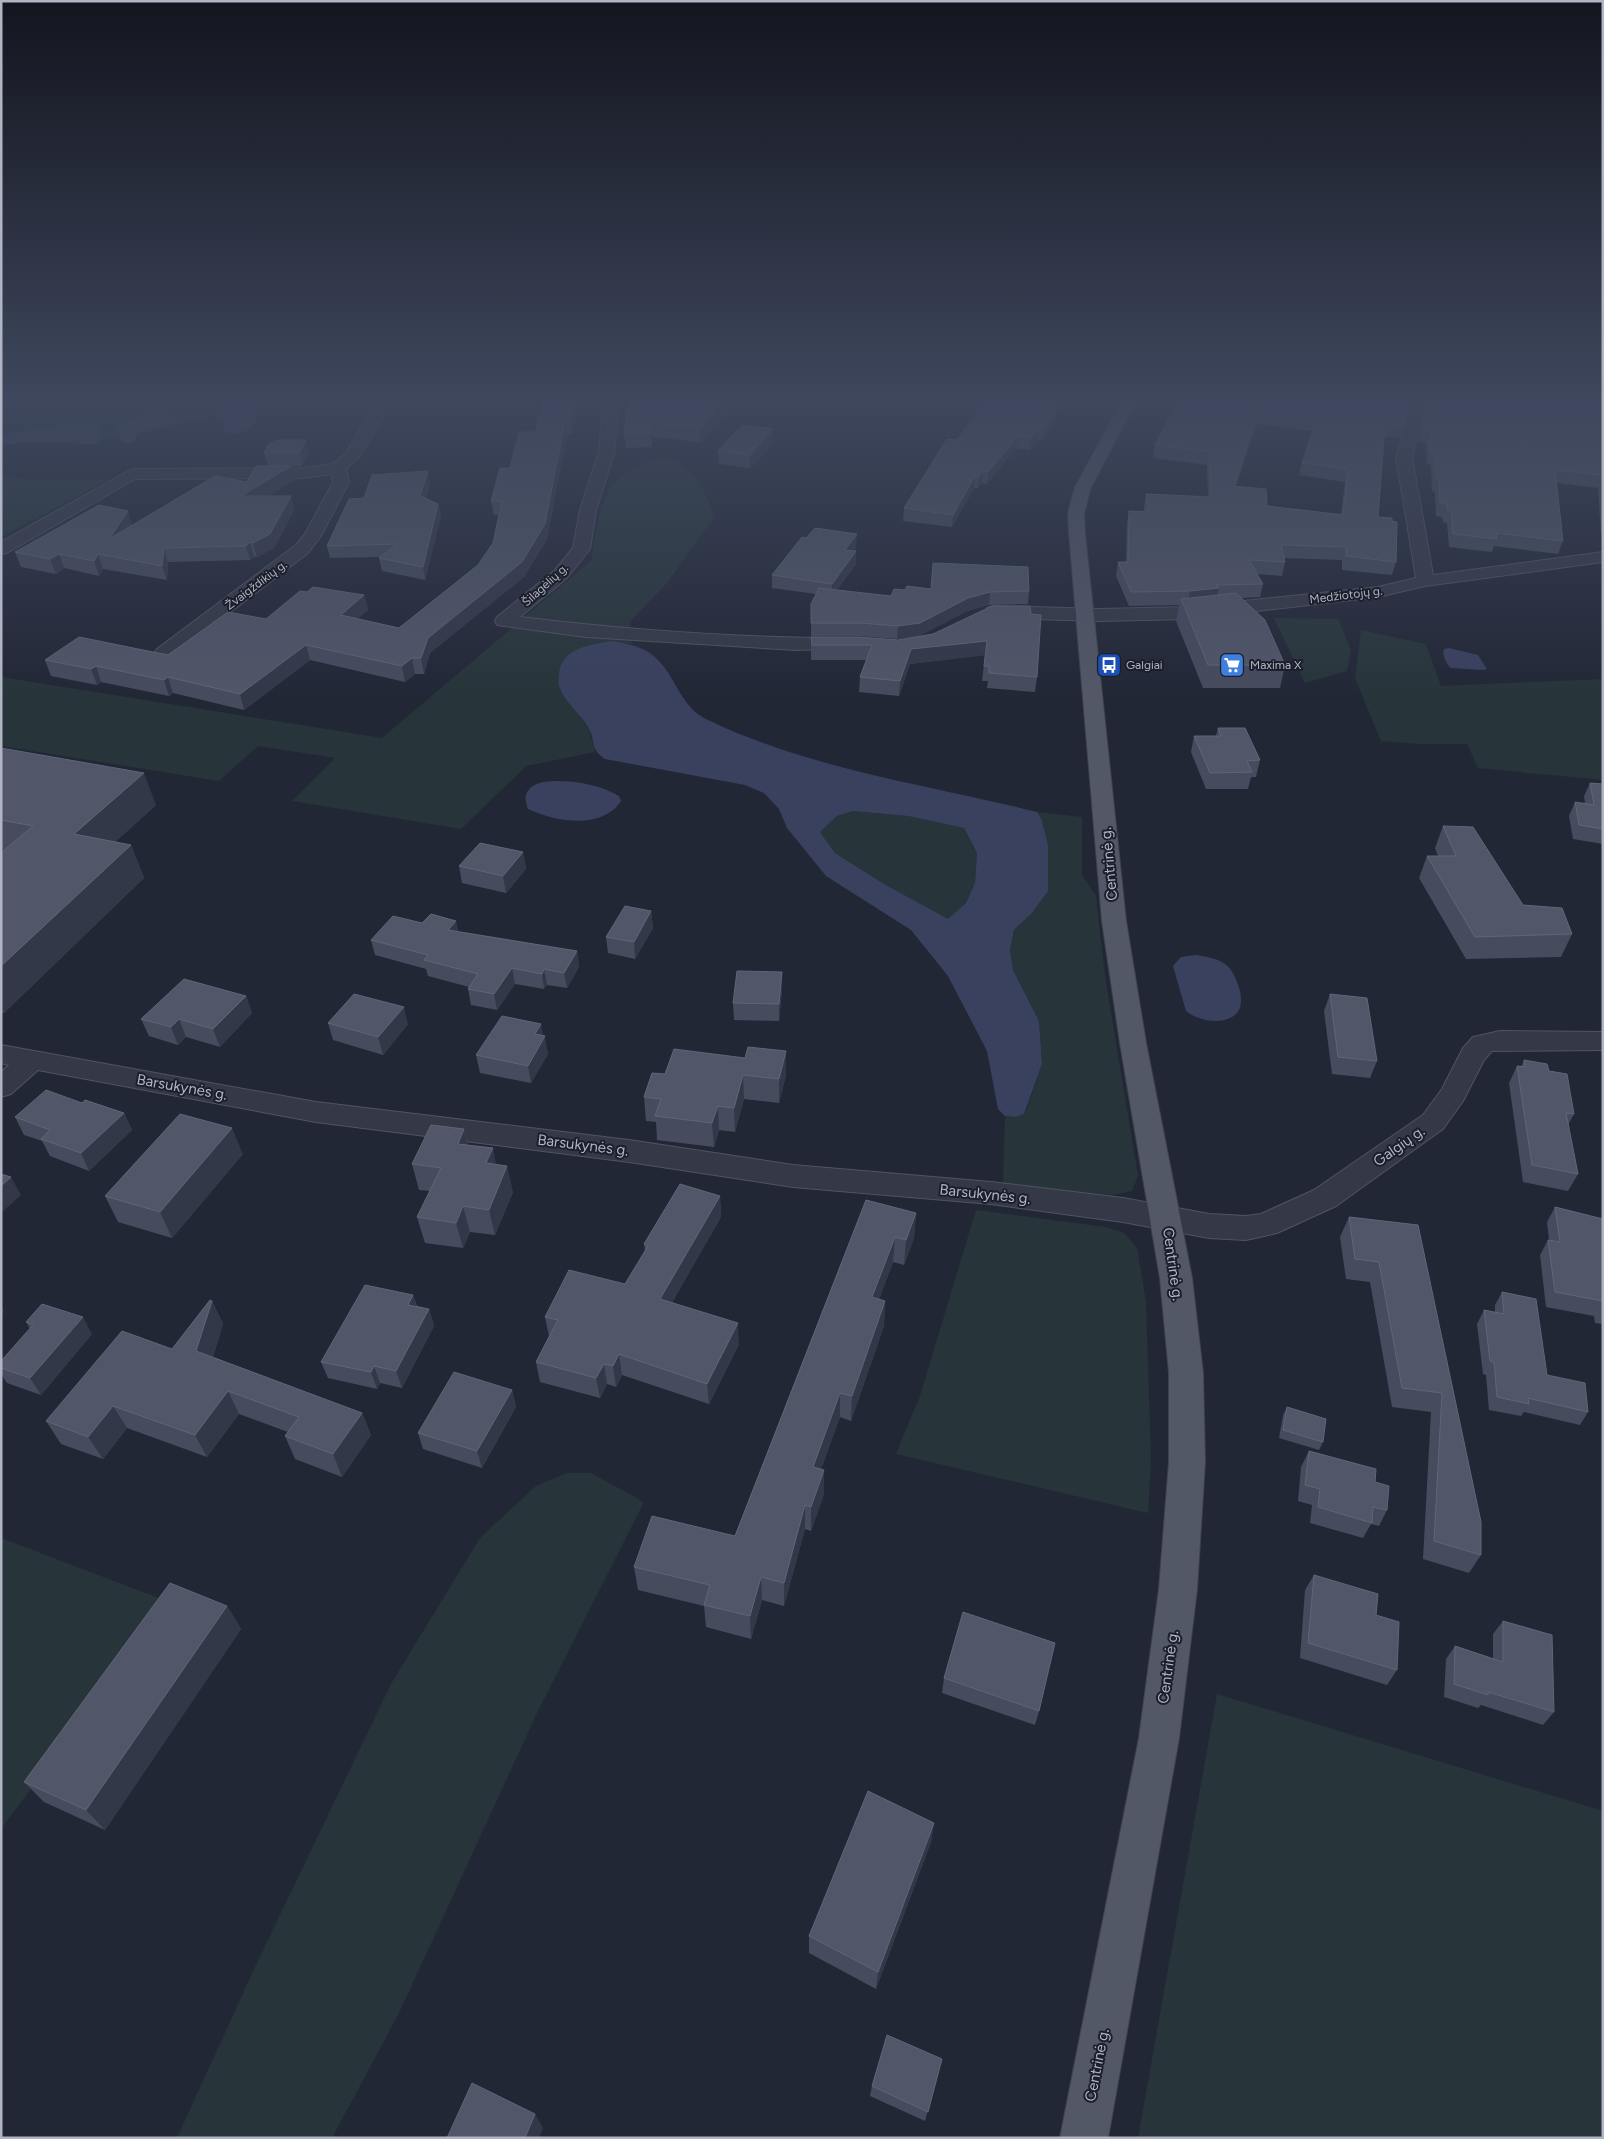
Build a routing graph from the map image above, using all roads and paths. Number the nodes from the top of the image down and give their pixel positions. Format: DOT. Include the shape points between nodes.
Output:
graph roads {
  1 [pos="87,500"];
  2 [pos="332,500"];
  3 [pos="591,500"];
  4 [pos="1078,500"];
  5 [pos="1411,500"];
  6 [pos="1,549"];
  7 [pos="1603,557"];
  8 [pos="1425,582"];
  9 [pos="1086,615"];
  10 [pos="974,617"];
  11 [pos="869,645"];
  12 [pos="164,653"];
  13 [pos="1603,1041"];
  14 [pos="1,1054"];
  15 [pos="33,1060"];
  16 [pos="1,1088"];
  17 [pos="1166,1219"];
  18 [pos="1084,2138"];
  1 -- 6 [label="street"];
  2 -- 12 [label="street, Žvaigždikių g." via="313,536 302,549"];
  3 -- 11 [label="street, Šilagėlių g." via="581,549 561,574 504,621 586,631 795,644"];
  4 -- 9 [label="main road, Centrinė g." via="1077,534"];
  5 -- 8 [label="street"];
  7 -- 8 [label="street, Medžiotojų g."];
  8 -- 9 [label="street, Medžiotojų g." via="1378,592 1226,610"];
  9 -- 10 [label="street, Medžiotojų g." via="1007,611"];
  9 -- 17 [label="main road, Centrinė g." via="1114,921"];
  13 -- 17 [label="street, Galgių g." via="1500,1040 1483,1043 1472,1055 1453,1094 1434,1122 1325,1198 1273,1222 1246,1228"];
  14 -- 15 [label="street, Barsukynės g."];
  15 -- 16 [label="street"];
  15 -- 17 [label="street, Barsukynės g." via="316,1112 629,1151 793,1176 991,1193 1123,1210"];
  17 -- 18 [label="main road, Centrinė g." via="1186,1372 1187,1462 1178,1589 1159,1738"];
}
